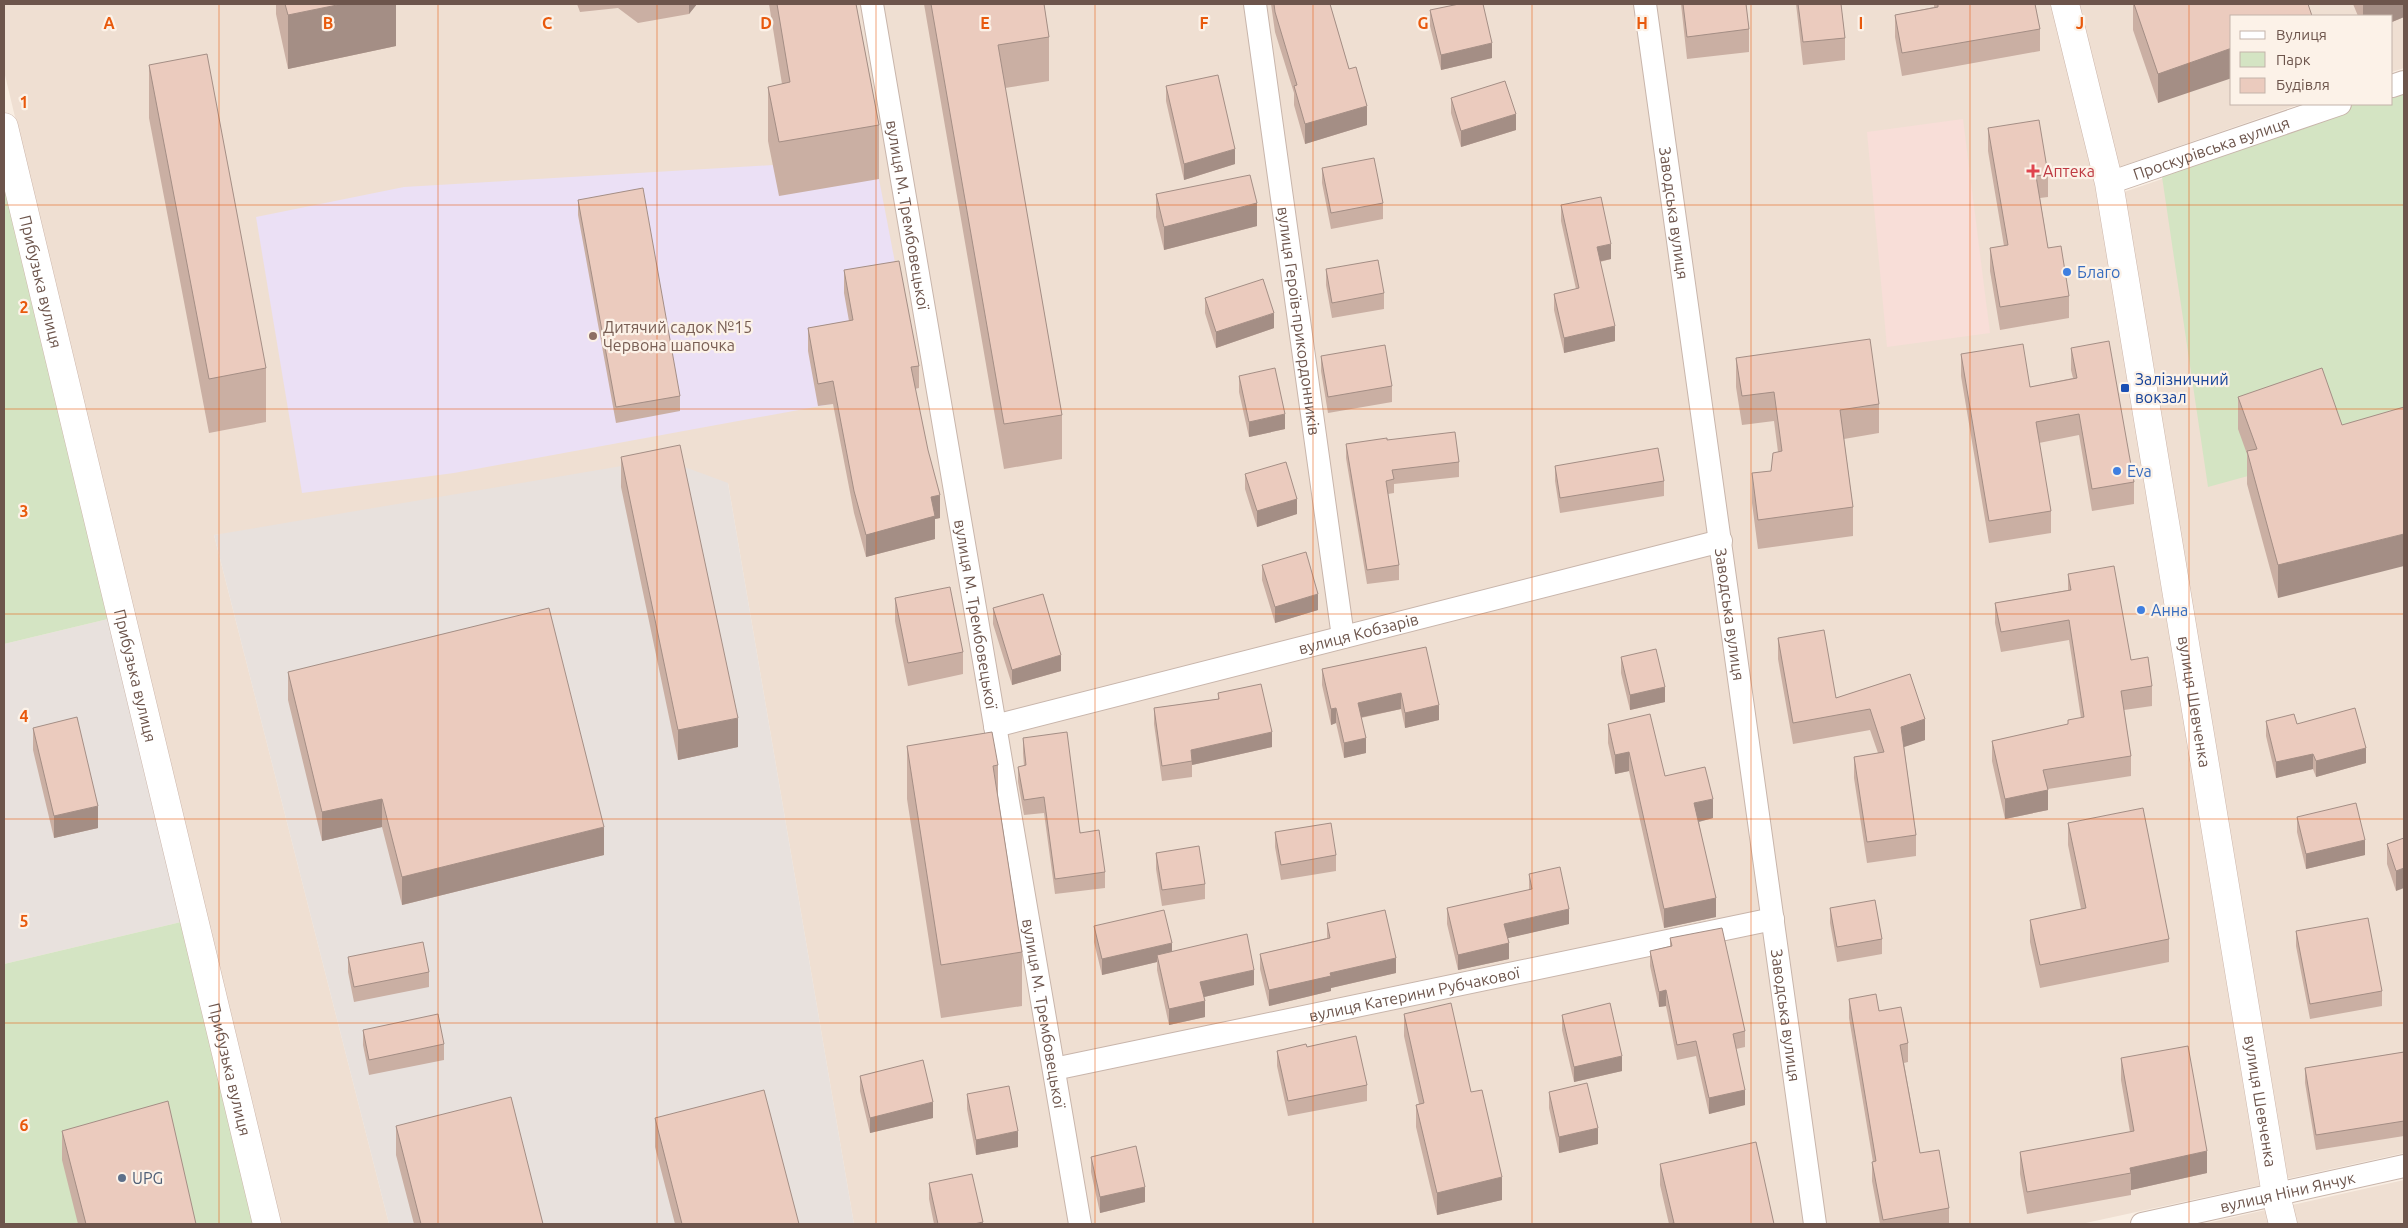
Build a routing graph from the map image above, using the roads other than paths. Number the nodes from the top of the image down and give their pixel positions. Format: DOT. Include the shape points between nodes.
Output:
graph roads {
  1 [pos="872,4"];
  2 [pos="1256,4"];
  3 [pos="1645,4"];
  4 [pos="2065,4"];
  5 [pos="2337,105"];
  6 [pos="4,127"];
  7 [pos="2109,183"];
  8 [pos="1721,541"];
  9 [pos="1343,637"];
  10 [pos="995,726"];
  11 [pos="1773,918"];
  12 [pos="1054,1069"];
  13 [pos="2404,1166"];
  14 [pos="2276,1195"];
  15 [pos="267,1224"];
  16 [pos="1080,1224"];
  17 [pos="1816,1224"];
  18 [pos="2142,1224"];
  19 [pos="2283,1224"];
  1 -- 10 [label="street, вулиця М. Трембовецької"];
  2 -- 9 [label="street, вулиця Героїв-прикордонників"];
  3 -- 8 [label="street, Заводська вулиця"];
  4 -- 7 [label="street, вулиця Шевченка"];
  5 -- 7 [label="street, Проскурівська вулиця"];
  6 -- 15 [label="street, Прибузька вулиця"];
  7 -- 14 [label="street, вулиця Шевченка"];
  8 -- 9 [label="street, вулиця Кобзарів"];
  8 -- 11 [label="street, Заводська вулиця"];
  9 -- 10 [label="street, вулиця Кобзарів"];
  10 -- 12 [label="street, вулиця М. Трембовецької"];
  11 -- 12 [label="street, вулиця Катерини Рубчакової"];
  11 -- 17 [label="street, Заводська вулиця"];
  12 -- 16 [label="street, вулиця М. Трембовецької"];
  13 -- 14 [label="street, вулиця Ніни Янчук"];
  14 -- 18 [label="street, вулиця Ніни Янчук"];
  14 -- 19 [label="street, вулиця Шевченка"];
}
